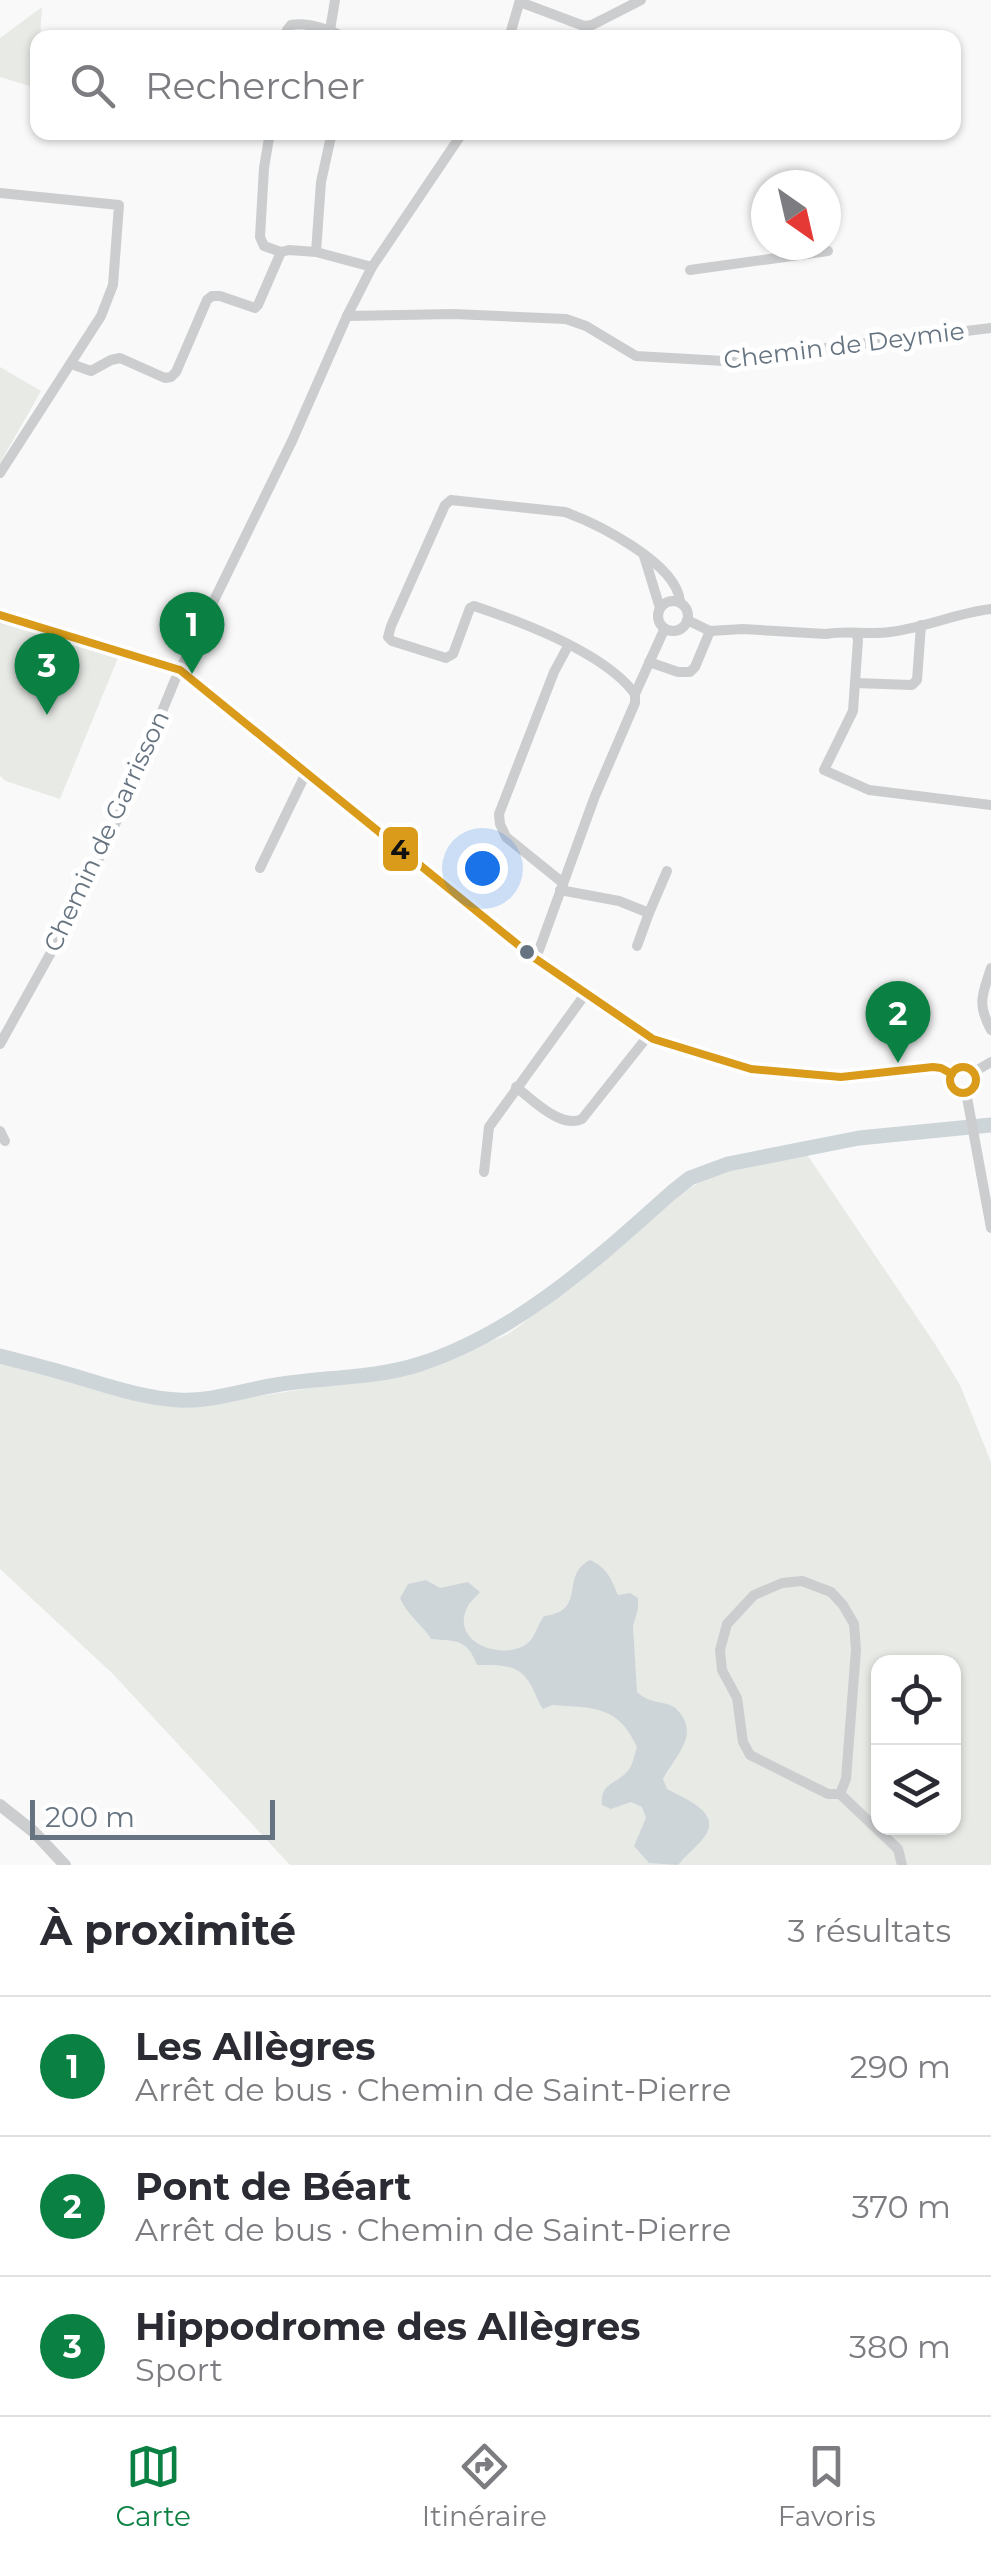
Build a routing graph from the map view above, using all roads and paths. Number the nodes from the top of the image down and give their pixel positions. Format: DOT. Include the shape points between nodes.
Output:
graph roads {
  1 [pos="335,0"];
  2 [pos="641,0"];
  3 [pos="520,1"];
  4 [pos="289,30"];
  5 [pos="330,30"];
  6 [pos="511,30"];
  7 [pos="269,140"];
  8 [pos="330,140"];
  9 [pos="458,140"];
  10 [pos="0,193"];
  11 [pos="281,252"];
  12 [pos="316,252"];
  13 [pos="763,260"];
  14 [pos="372,267"];
  15 [pos="690,270"];
  16 [pos="347,316"];
  17 [pos="991,328"];
  18 [pos="71,364"];
  19 [pos="0,473"];
  20 [pos="644,555"];
  21 [pos="680,601"];
  22 [pos="660,608"];
  23 [pos="991,608"];
  24 [pos="0,614"];
  25 [pos="687,620"];
  26 [pos="921,625"];
  27 [pos="664,630"];
  28 [pos="710,631"];
  29 [pos="856,633"];
  30 [pos="568,646"];
  31 [pos="649,662"];
  32 [pos="180,670"];
  33 [pos="856,683"];
  34 [pos="635,699"];
  35 [pos="306,773"];
  36 [pos="991,806"];
  37 [pos="260,868"];
  38 [pos="666,870"];
  39 [pos="562,886"];
  40 [pos="649,912"];
  41 [pos="637,946"];
  42 [pos="533,956"];
  43 [pos="991,968"];
  44 [pos="586,993"];
  45 [pos="991,1030"];
  46 [pos="648,1036"];
  47 [pos="0,1044"];
  48 [pos="991,1062"];
  49 [pos="974,1072"];
  50 [pos="952,1074"];
  51 [pos="516,1087"];
  52 [pos="966,1092"];
  53 [pos="484,1172"];
  54 [pos="991,1228"];
  55 [pos="840,1794"];
  56 [pos="0,1806"];
  57 [pos="66,1865"];
  58 [pos="902,1865"];
  1 -- 5 [label="street"];
  2 -- 3 [label="street" via="584,26"];
  3 -- 6 [label="street"];
  4 -- 5 [label="street" via="299,24"];
  7 -- 11 [label="street" via="260,237"];
  8 -- 12 [label="street"];
  9 -- 14 [label="street, Chemin de Garrisson"];
  10 -- 18 [label="street" via="119,205 113,285"];
  11 -- 12 [label="street"];
  11 -- 18 [label="street" via="258,306 220,296 207,300 170,377 120,358 91,371"];
  12 -- 14 [label="street"];
  13 -- 15 [label="street"];
  14 -- 16 [label="street, Chemin de Garrisson"];
  16 -- 17 [label="street, Chemin de Deymie" via="566,319 636,356 740,362"];
  16 -- 32 [label="street, Chemin de Garrisson"];
  18 -- 19 [label="street"];
  20 -- 21 [label="street" via="667,576"];
  20 -- 22 [label="street"];
  20 -- 30 [label="street" via="565,512 452,500 444,505 388,637 446,658 474,606"];
  21 -- 22 [label="street"];
  21 -- 25 [label="street"];
  22 -- 27 [label="street"];
  23 -- 26 [label="street"];
  24 -- 32 [label="street"];
  25 -- 27 [label="street" via="678,631"];
  25 -- 28 [label="street"];
  26 -- 29 [label="street"];
  26 -- 33 [label="street" via="912,685"];
  27 -- 31 [label="street"];
  28 -- 29 [label="street"];
  28 -- 31 [label="street" via="690,672"];
  29 -- 33 [label="street"];
  30 -- 34 [label="street" via="612,672"];
  30 -- 39 [label="street" via="500,814 506,837"];
  31 -- 34 [label="street"];
  32 -- 35 [label="street"];
  32 -- 47 [label="street, Chemin de Garrisson" via="73,913"];
  33 -- 36 [label="street" via="853,710 824,770 869,790"];
  34 -- 39 [label="street"];
  35 -- 37 [label="street"];
  35 -- 42 [label="street"];
  38 -- 40 [label="street"];
  39 -- 40 [label="street"];
  39 -- 42 [label="street"];
  40 -- 41 [label="street"];
  42 -- 44 [label="street"];
  43 -- 45 [label="street" via="980,998"];
  44 -- 46 [label="street"];
  44 -- 51 [label="street"];
  46 -- 50 [label="street" via="751,1069 841,1077 933,1067"];
  46 -- 51 [label="street" via="576,1122"];
  48 -- 49 [label="street"];
  49 -- 50 [label="street" via="964,1066"];
  49 -- 52 [label="street" via="975,1084"];
  50 -- 52 [label="street" via="954,1089"];
  51 -- 53 [label="street" via="489,1126"];
  52 -- 54 [label="street"];
  55 -- 55 [label="street" via="854,1624 831,1592 802,1581 782,1583 754,1594 727,1624 722,1670 737,1698 750,1755"];
  55 -- 58 [label="street" via="898,1849"];
  56 -- 57 [label="street"];
}
